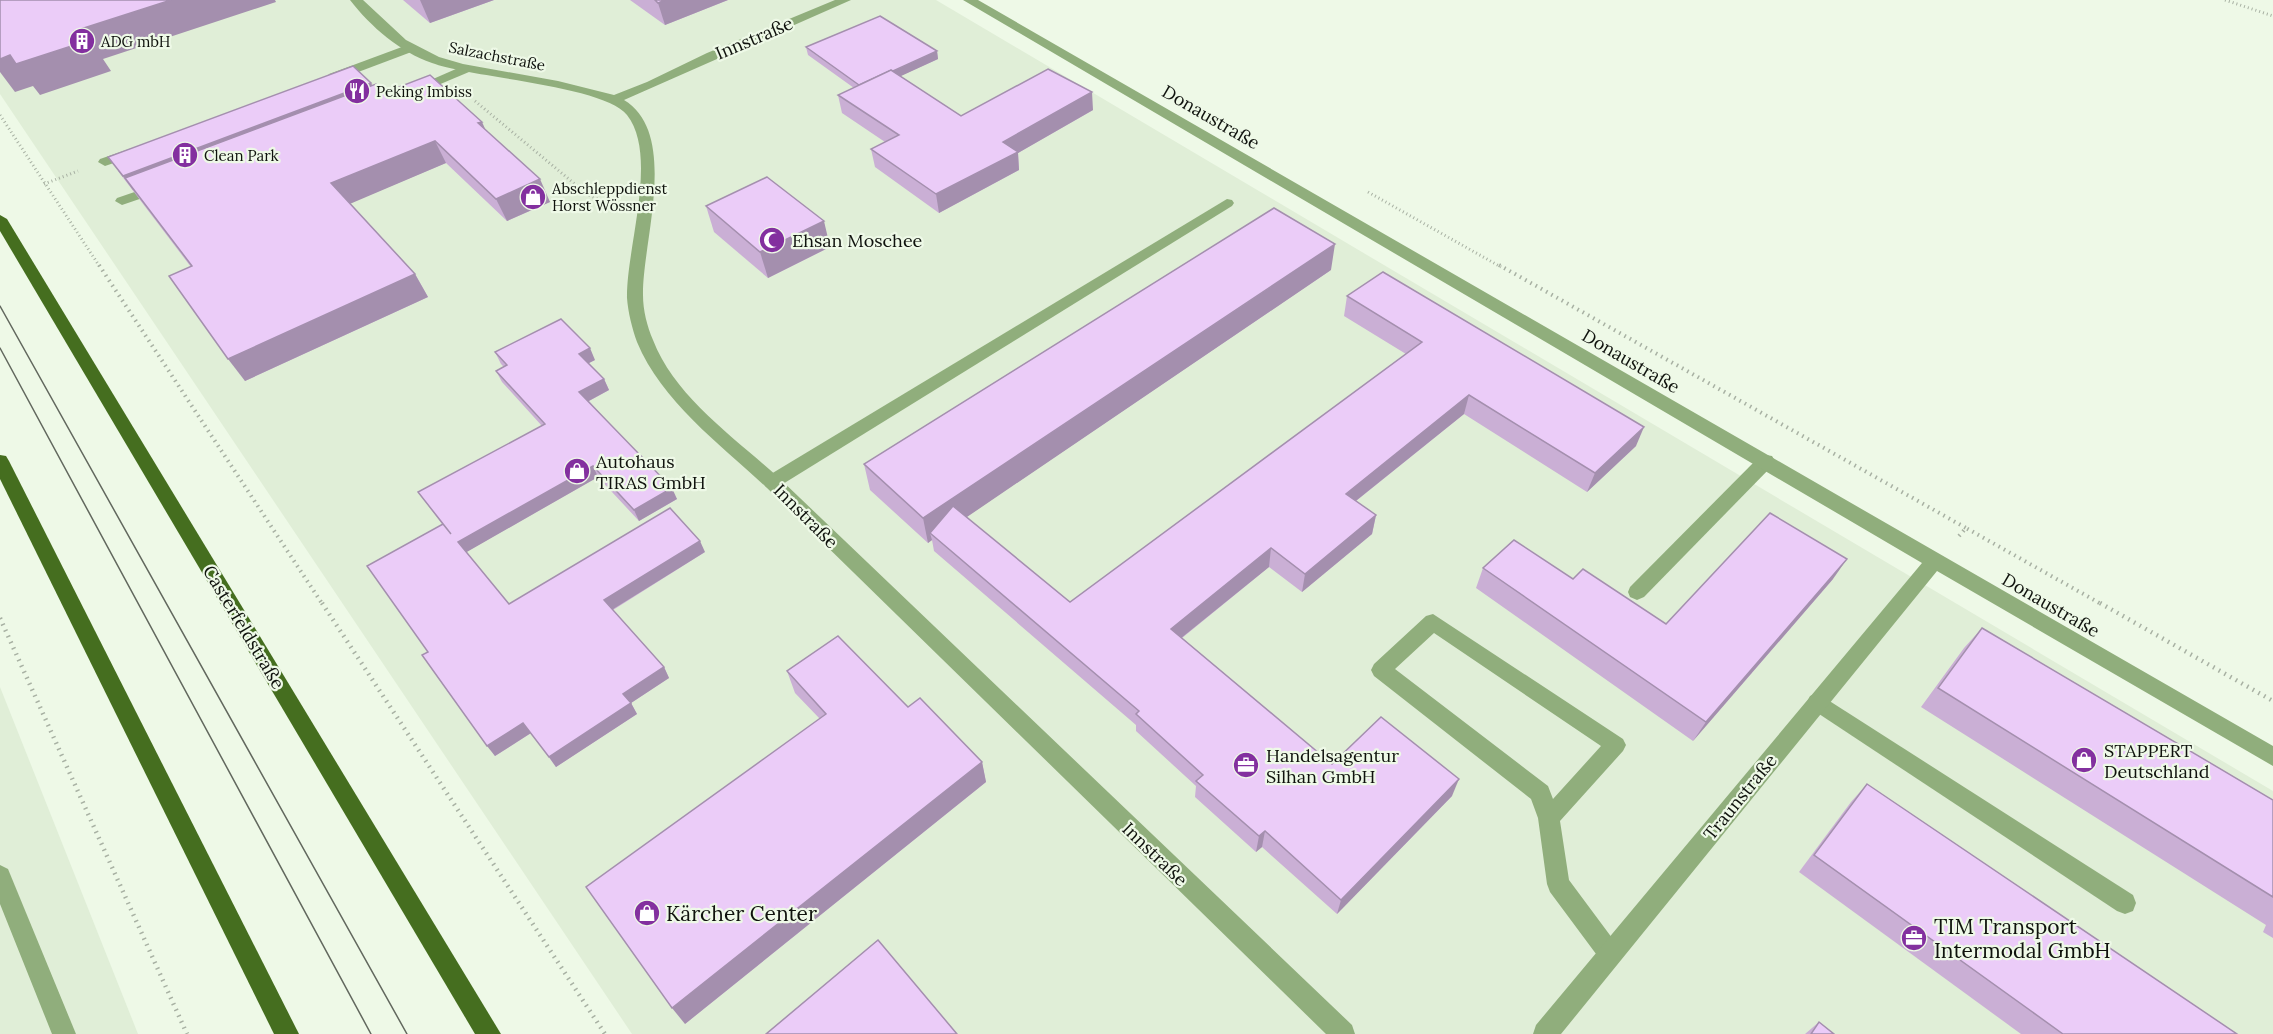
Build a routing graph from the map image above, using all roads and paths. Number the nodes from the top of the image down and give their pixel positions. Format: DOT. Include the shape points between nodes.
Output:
graph roads {
  1 [pos="356,0"];
  2 [pos="845,0"];
  3 [pos="969,0"];
  4 [pos="2225,0"];
  5 [pos="2273,16"];
  6 [pos="410,48"];
  7 [pos="465,69"];
  8 [pos="316,83"];
  9 [pos="400,96"];
  10 [pos="615,100"];
  11 [pos="0,115"];
  12 [pos="147,146"];
  13 [pos="105,162"];
  14 [pos="175,181"];
  15 [pos="1361,188"];
  16 [pos="122,201"];
  17 [pos="1227,203"];
  18 [pos="642,217"];
  19 [pos="0,219"];
  20 [pos="0,461"];
  21 [pos="1766,461"];
  22 [pos="772,482"];
  23 [pos="1966,528"];
  24 [pos="1935,560"];
  25 [pos="1637,592"];
  26 [pos="0,618"];
  27 [pos="2273,701"];
  28 [pos="1817,702"];
  29 [pos="2273,757"];
  30 [pos="1549,818"];
  31 [pos="0,876"];
  32 [pos="2124,903"];
  33 [pos="1610,954"];
  34 [pos="64,1034"];
  35 [pos="187,1034"];
  36 [pos="287,1034"];
  37 [pos="489,1034"];
  38 [pos="605,1034"];
  39 [pos="1343,1034"];
  40 [pos="1545,1034"];
  1 -- 6 [label="street, Salzachstraße"];
  2 -- 10 [label="street, Innstraße"];
  3 -- 21 [label="street, Donaustraße"];
  4 -- 5 [label="path"];
  6 -- 7 [label="street, Salzachstraße" via="433,60"];
  6 -- 8 [label="street"];
  7 -- 9 [label="street"];
  7 -- 10 [label="street, Salzachstraße" via="555,84"];
  7 -- 18 [label="path" via="465,92 507,128 588,195"];
  10 -- 18 [label="street, Innstraße" via="641,124 648,148"];
  11 -- 38 [label="path"];
  12 -- 13 [label="street"];
  14 -- 16 [label="street"];
  15 -- 23 [label="path"];
  17 -- 22 [label="street"];
  18 -- 22 [label="street, Innstraße" via="635,299 646,343 657,364 695,410"];
  19 -- 37 [label="main road, Casterfeldstraße"];
  20 -- 36 [label="main road"];
  21 -- 24 [label="street, Donaustraße"];
  21 -- 25 [label="street"];
  22 -- 39 [label="street, Innstraße"];
  23 -- 24 [label="path"];
  23 -- 27 [label="path"];
  24 -- 28 [label="street, Traunstraße"];
  24 -- 29 [label="street, Donaustraße"];
  26 -- 35 [label="path"];
  28 -- 32 [label="street"];
  28 -- 33 [label="street, Traunstraße"];
  30 -- 30 [label="street" via="1540,793 1381,670 1433,622 1616,745"];
  30 -- 33 [label="street" via="1558,884"];
  31 -- 34 [label="street"];
  33 -- 40 [label="street, Traunstraße"];
}
